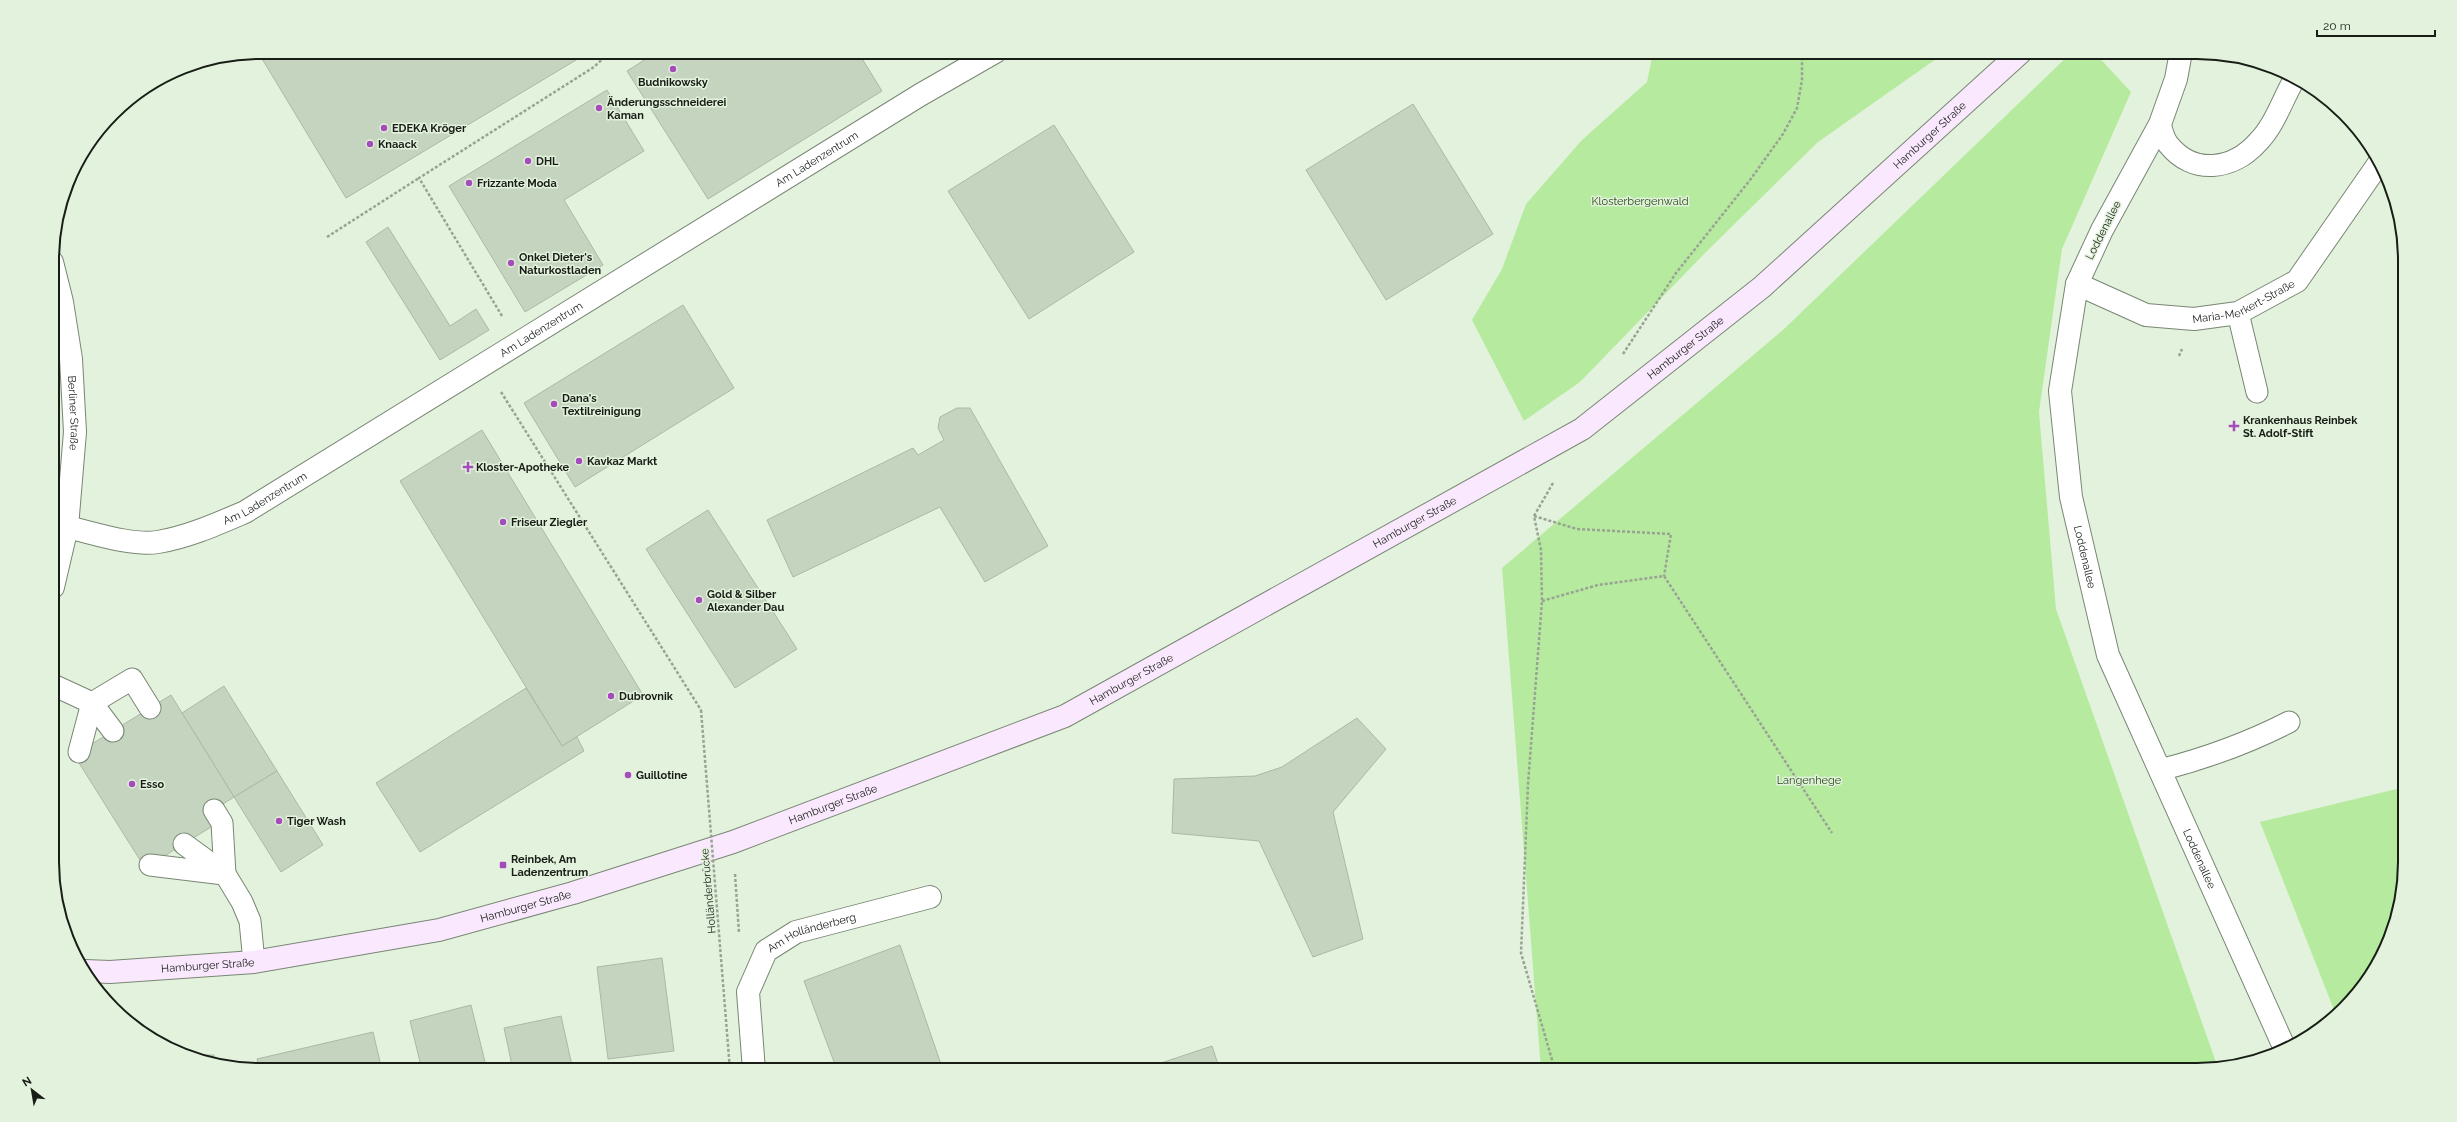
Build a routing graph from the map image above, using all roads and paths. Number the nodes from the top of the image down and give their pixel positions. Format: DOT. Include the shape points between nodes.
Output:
graph roads {
  1 [pos="603,59"];
  2 [pos="983,59"];
  3 [pos="1802,59"];
  4 [pos="2013,59"];
  5 [pos="2180,59"];
  6 [pos="2292,83"];
  7 [pos="2160,124"];
  8 [pos="2376,169"];
  9 [pos="419,178"];
  10 [pos="327,237"];
  11 [pos="2077,284"];
  12 [pos="59,290"];
  13 [pos="2238,314"];
  14 [pos="504,319"];
  15 [pos="1622,355"];
  16 [pos="485,366"];
  17 [pos="2256,392"];
  18 [pos="1556,476"];
  19 [pos="1534,516"];
  20 [pos="67,527"];
  21 [pos="59,561"];
  22 [pos="1664,576"];
  23 [pos="1542,601"];
  24 [pos="59,688"];
  25 [pos="92,702"];
  26 [pos="150,708"];
  27 [pos="2289,722"];
  28 [pos="113,731"];
  29 [pos="79,752"];
  30 [pos="2160,770"];
  31 [pos="214,810"];
  32 [pos="1832,834"];
  33 [pos="733,842"];
  34 [pos="184,844"];
  35 [pos="150,865"];
  36 [pos="225,874"];
  37 [pos="930,897"];
  38 [pos="739,941"];
  39 [pos="254,962"];
  40 [pos="91,971"];
  41 [pos="2283,1044"];
  42 [pos="729,1063"];
  43 [pos="753,1063"];
  44 [pos="1552,1063"];
  1 -- 9 [label="path" via="594,67"];
  2 -- 16 [label="street, Am Ladenzentrum" via="920,95"];
  3 -- 15 [label="path" via="1802,80 1797,108 1783,134 1676,273"];
  4 -- 33 [label="main road, Hamburger Straße" via="1762,287 1582,429 1065,716"];
  5 -- 7 [label="street, Loddenallee"];
  6 -- 7 [label="lane" via="2259,142 2243,155 2224,164 2201,166 2183,158 2167,144"];
  7 -- 11 [label="street, Loddenallee" via="2102,230"];
  8 -- 13 [label="street, Maria-Merkert-Straße" via="2297,281"];
  9 -- 10 [label="path"];
  9 -- 14 [label="path"];
  11 -- 13 [label="street, Maria-Merkert-Straße" via="2146,315 2194,319"];
  11 -- 30 [label="street, Loddenallee" via="2060,391 2071,497 2108,655"];
  12 -- 20 [label="street, Berliner Straße" via="71,359 75,432"];
  13 -- 17 [label="lane"];
  16 -- 20 [label="street, Am Ladenzentrum" via="245,512 208,528 157,542 121,540"];
  16 -- 42 [label="path, Holländerbrücke, bridge" via="701,710"];
  18 -- 19 [label="path"];
  19 -- 22 [label="path" via="1577,529 1671,534"];
  19 -- 23 [label="path" via="1541,550"];
  20 -- 21 [label="street, Berliner Straße"];
  22 -- 23 [label="path" via="1598,585"];
  22 -- 32 [label="path"];
  23 -- 44 [label="path" via="1528,784 1521,953"];
  24 -- 25 [label="lane"];
  25 -- 26 [label="lane" via="132,679"];
  25 -- 28 [label="lane"];
  25 -- 29 [label="lane"];
  27 -- 30 [label="lane" via="2250,742 2218,754"];
  30 -- 41 [label="street, Loddenallee"];
  31 -- 36 [label="lane" via="222,823"];
  33 -- 38 [label="path"];
  33 -- 39 [label="main road, Hamburger Straße" via="573,893 439,930"];
  34 -- 36 [label="lane"];
  35 -- 36 [label="lane"];
  36 -- 39 [label="lane" via="250,921"];
  37 -- 43 [label="street, Am Holländerberg" via="796,932 766,951 748,992"];
  39 -- 40 [label="main road, Hamburger Straße"];
}
